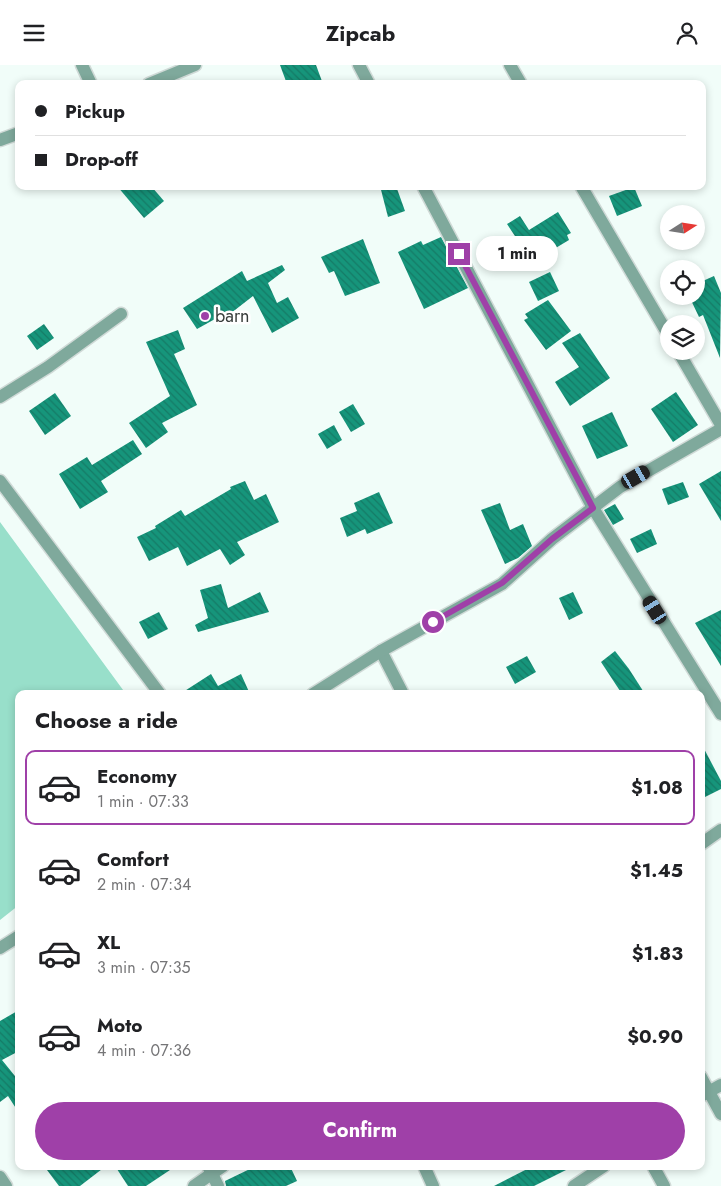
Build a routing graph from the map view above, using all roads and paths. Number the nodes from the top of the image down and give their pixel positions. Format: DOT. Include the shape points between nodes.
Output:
graph roads {
  1 [pos="82,65"];
  2 [pos="196,65"];
  3 [pos="359,65"];
  4 [pos="510,65"];
  5 [pos="89,80"];
  6 [pos="160,80"];
  7 [pos="366,80"];
  8 [pos="519,80"];
  9 [pos="15,134"];
  10 [pos="0,140"];
  11 [pos="425,190"];
  12 [pos="583,190"];
  13 [pos="121,314"];
  14 [pos="660,321"];
  15 [pos="683,360"];
  16 [pos="0,397"];
  17 [pos="721,425"];
  18 [pos="721,429"];
  19 [pos="0,481"];
  20 [pos="593,508"];
  21 [pos="381,651"];
  22 [pos="157,690"];
  23 [pos="319,690"];
  24 [pos="401,690"];
  25 [pos="721,714"];
  26 [pos="721,830"];
  27 [pos="705,841"];
  28 [pos="15,939"];
  29 [pos="0,949"];
  30 [pos="721,1085"];
  31 [pos="705,1093"];
  32 [pos="721,1114"];
  33 [pos="213,1170"];
  34 [pos="214,1170"];
  35 [pos="426,1170"];
  36 [pos="598,1170"];
  37 [pos="655,1170"];
  38 [pos="0,1177"];
  39 [pos="6,1186"];
  40 [pos="194,1186"];
  41 [pos="218,1186"];
  42 [pos="433,1186"];
  43 [pos="574,1186"];
  44 [pos="664,1186"];
  1 -- 5 [label="street"];
  2 -- 6 [label="street"];
  3 -- 7 [label="street"];
  4 -- 8 [label="street"];
  9 -- 10 [label="street"];
  11 -- 20 [label="street"];
  12 -- 14 [label="street"];
  13 -- 16 [label="street"];
  15 -- 17 [label="street"];
  18 -- 20 [label="street" via="620,487"];
  19 -- 22 [label="street"];
  20 -- 21 [label="street" via="502,583"];
  20 -- 25 [label="street"];
  21 -- 23 [label="street"];
  21 -- 24 [label="street"];
  26 -- 27 [label="street"];
  28 -- 29 [label="street"];
  30 -- 31 [label="street"];
  31 -- 32 [label="street"];
  33 -- 40 [label="street"];
  34 -- 41 [label="street"];
  35 -- 42 [label="street"];
  36 -- 43 [label="street"];
  37 -- 44 [label="street"];
  38 -- 39 [label="street"];
}
